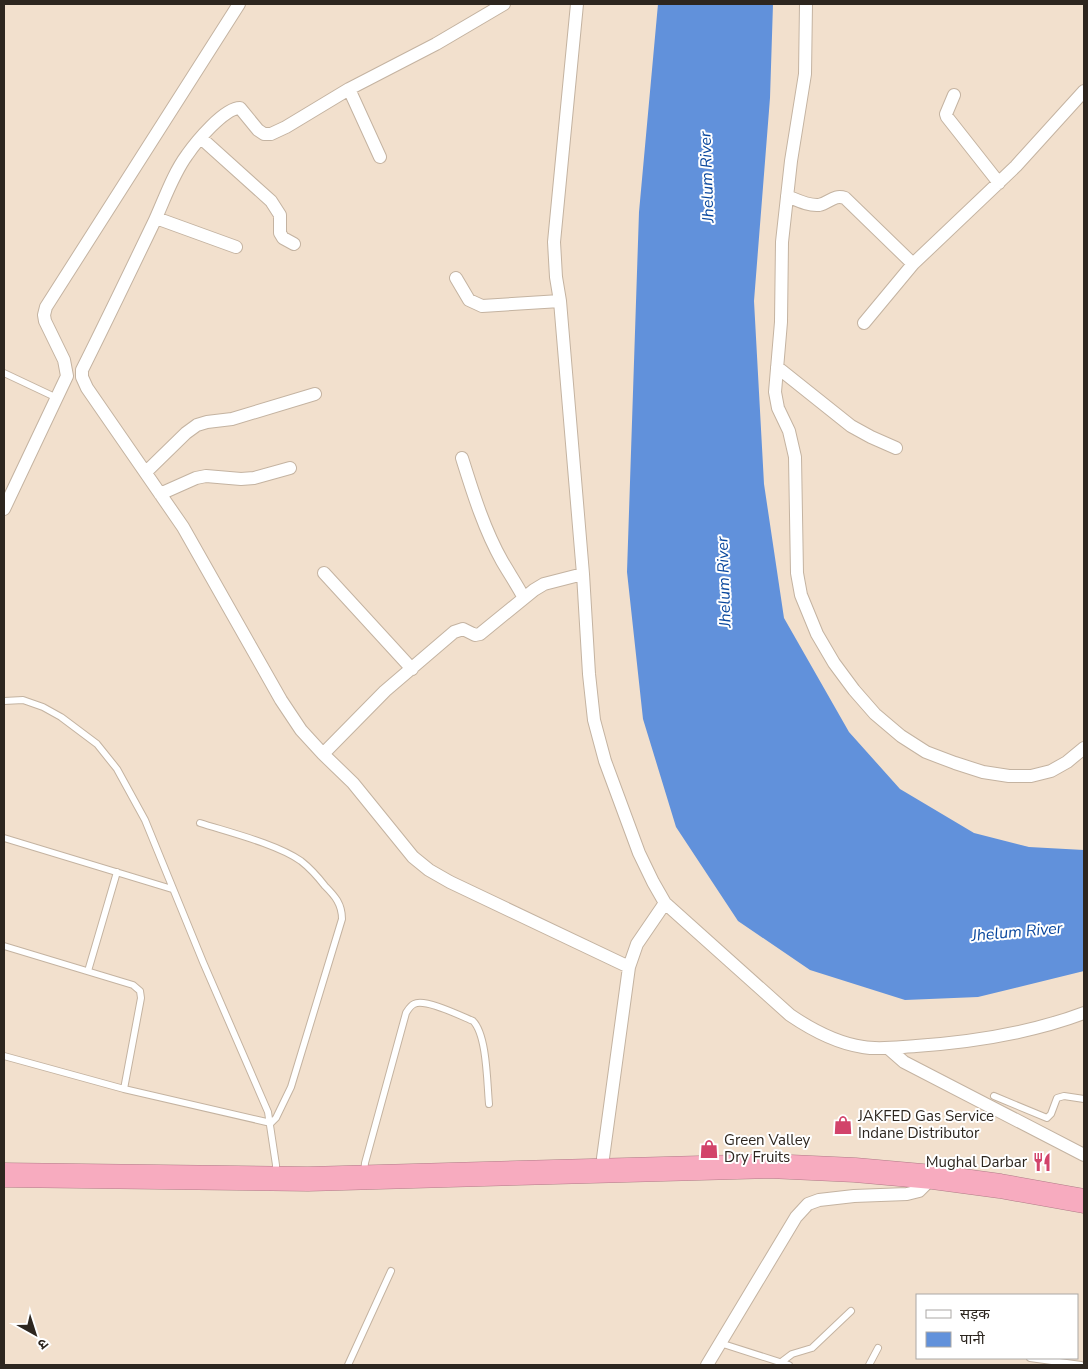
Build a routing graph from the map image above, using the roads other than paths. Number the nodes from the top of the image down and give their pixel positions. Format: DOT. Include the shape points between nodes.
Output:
graph roads {
  1 [pos="239,4"];
  2 [pos="504,4"];
  3 [pos="577,4"];
  4 [pos="806,4"];
  5 [pos="349,89"];
  6 [pos="1084,91"];
  7 [pos="954,95"];
  8 [pos="201,138"];
  9 [pos="380,157"];
  10 [pos="998,183"];
  11 [pos="787,196"];
  12 [pos="156,218"];
  13 [pos="294,244"];
  14 [pos="236,247"];
  15 [pos="913,264"];
  16 [pos="456,278"];
  17 [pos="560,301"];
  18 [pos="864,323"];
  19 [pos="777,367"];
  20 [pos="4,373"];
  21 [pos="316,394"];
  22 [pos="57,398"];
  23 [pos="896,448"];
  24 [pos="462,458"];
  25 [pos="290,468"];
  26 [pos="146,472"];
  27 [pos="160,494"];
  28 [pos="4,509"];
  29 [pos="324,573"];
  30 [pos="583,574"];
  31 [pos="524,598"];
  32 [pos="412,669"];
  33 [pos="4,701"];
  34 [pos="1084,748"];
  35 [pos="322,754"];
  36 [pos="200,823"];
  37 [pos="4,838"];
  38 [pos="117,872"];
  39 [pos="172,888"];
  40 [pos="665,902"];
  41 [pos="4,946"];
  42 [pos="629,967"];
  43 [pos="88,971"];
  44 [pos="1084,1013"];
  45 [pos="888,1048"];
  46 [pos="4,1056"];
  47 [pos="124,1089"];
  48 [pos="994,1096"];
  49 [pos="1084,1099"];
  50 [pos="489,1104"];
  51 [pos="271,1123"];
  52 [pos="1084,1155"];
  53 [pos="603,1158"];
  54 [pos="4,1161"];
  55 [pos="364,1170"];
  56 [pos="936,1171"];
  57 [pos="276,1172"];
  58 [pos="4,1175"];
  59 [pos="1084,1187"];
  60 [pos="1084,1201"];
  61 [pos="391,1271"];
  62 [pos="851,1312"];
  63 [pos="720,1343"];
  64 [pos="878,1348"];
  65 [pos="1037,1359"];
  66 [pos="780,1363"];
  67 [pos="348,1365"];
  68 [pos="707,1365"];
  69 [pos="788,1365"];
  70 [pos="869,1365"];
  71 [pos="1080,1365"];
  1 -- 22 [label="street" via="46,307 45,321 66,370 65,382"];
  2 -- 5 [label="street"];
  3 -- 17 [label="street" via="554,242"];
  4 -- 11 [label="street" via="805,74"];
  5 -- 8 [label="street" via="272,134 258,130 237,107 214,123"];
  5 -- 9 [label="street"];
  6 -- 10 [label="street"];
  7 -- 10 [label="street" via="947,117"];
  8 -- 12 [label="street" via="174,177"];
  8 -- 13 [label="street" via="271,201 280,215 280,233"];
  10 -- 15 [label="street"];
  11 -- 15 [label="street" via="810,205 822,204 835,197 845,198"];
  11 -- 19 [label="street"];
  12 -- 14 [label="street"];
  12 -- 26 [label="street" via="82,370 87,388"];
  15 -- 18 [label="street"];
  16 -- 17 [label="street" via="469,300 482,306"];
  17 -- 30 [label="street"];
  19 -- 23 [label="street" via="851,426"];
  19 -- 34 [label="street" via="776,400 789,431 795,457 798,583 817,634 854,690 875,714 926,752 983,772 1031,776 1050,771"];
  20 -- 22 [label="lane"];
  21 -- 26 [label="street" via="232,420 197,425"];
  22 -- 28 [label="street"];
  24 -- 31 [label="street" via="487,529"];
  25 -- 27 [label="street" via="254,478 196,478"];
  26 -- 27 [label="street"];
  27 -- 35 [label="street" via="183,527 281,700"];
  29 -- 32 [label="street"];
  30 -- 31 [label="street" via="544,584"];
  30 -- 40 [label="street" via="594,720 605,761 639,853"];
  31 -- 32 [label="street" via="480,634 463,629 454,632"];
  32 -- 35 [label="street"];
  33 -- 39 [label="lane" via="22,700 43,707 61,716 97,744 117,769 145,820"];
  35 -- 42 [label="street" via="353,783 400,843 429,870"];
  36 -- 51 [label="lane" via="278,849 300,861 340,905 342,919 291,1087"];
  37 -- 38 [label="lane"];
  38 -- 39 [label="lane"];
  38 -- 43 [label="lane"];
  39 -- 51 [label="lane"];
  40 -- 42 [label="street" via="636,944"];
  40 -- 45 [label="street" via="790,1015 812,1029 847,1043"];
  41 -- 43 [label="lane"];
  42 -- 53 [label="street"];
  43 -- 47 [label="lane" via="133,985 140,991 142,998"];
  44 -- 45 [label="street" via="1009,1034"];
  45 -- 52 [label="street" via="904,1062"];
  46 -- 47 [label="lane"];
  47 -- 51 [label="lane"];
  48 -- 49 [label="lane" via="1047,1118 1057,1098"];
  50 -- 55 [label="lane" via="482,1036 477,1025 430,1004 414,1004 406,1013"];
  51 -- 57 [label="lane"];
  53 -- 55 [label="highway"];
  53 -- 56 [label="highway" via="784,1154 853,1156"];
  54 -- 57 [label="highway"];
  55 -- 56 [label="highway" via="769,1166"];
  55 -- 57 [label="highway"];
  56 -- 59 [label="highway"];
  56 -- 60 [label="highway"];
  56 -- 63 [label="street" via="919,1191 908,1194 854,1196 808,1204 796,1218"];
  57 -- 58 [label="highway"];
  61 -- 67 [label="lane"];
  62 -- 66 [label="lane" via="812,1348 792,1354"];
  63 -- 66 [label="lane"];
  63 -- 68 [label="street"];
  64 -- 70 [label="lane"];
  65 -- 71 [label="lane"];
  66 -- 69 [label="lane"];
}
